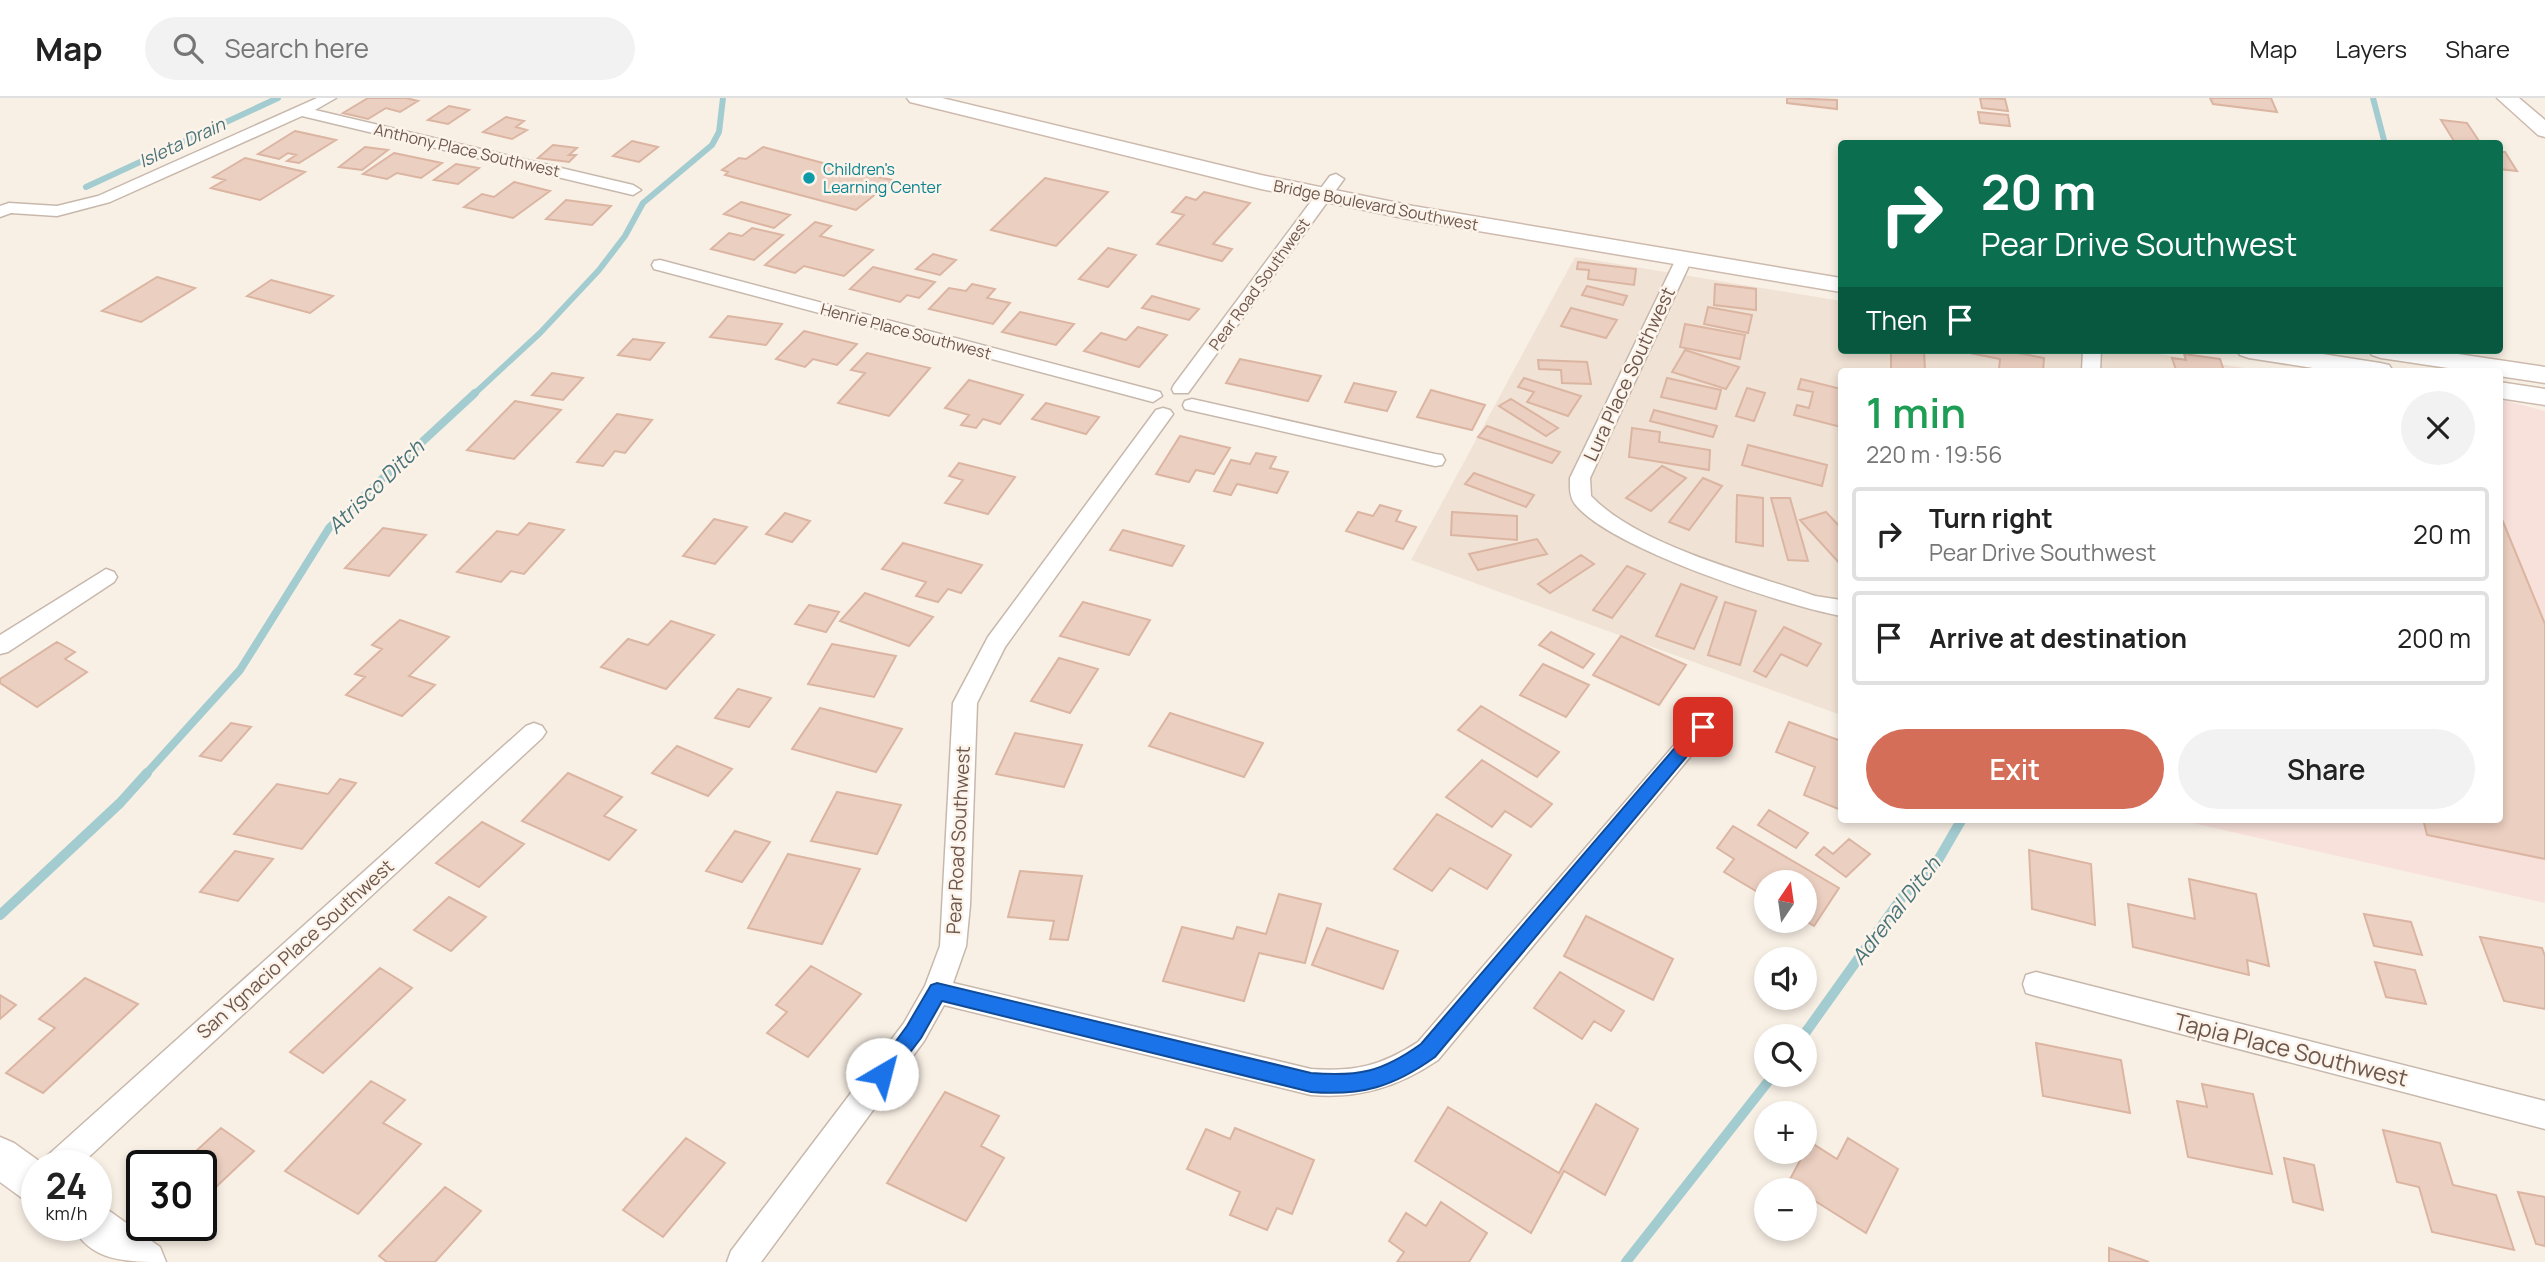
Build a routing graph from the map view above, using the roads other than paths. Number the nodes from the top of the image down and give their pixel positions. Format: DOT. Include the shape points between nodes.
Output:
graph roads {
  1 [pos="329,98"];
  2 [pos="917,98"];
  3 [pos="990,98"];
  4 [pos="2507,98"];
  5 [pos="301,111"];
  6 [pos="2545,131"];
  7 [pos="1330,187"];
  8 [pos="633,190"];
  9 [pos="0,212"];
  10 [pos="1684,259"];
  11 [pos="660,265"];
  12 [pos="1838,265"];
  13 [pos="1838,285"];
  14 [pos="2274,354"];
  15 [pos="2407,354"];
  16 [pos="2361,368"];
  17 [pos="2499,368"];
  18 [pos="2503,369"];
  19 [pos="2545,375"];
  20 [pos="2503,391"];
  21 [pos="1187,397"];
  22 [pos="2545,397"];
  23 [pos="1158,405"];
  24 [pos="1435,460"];
  25 [pos="106,576"];
  26 [pos="1838,607"];
  27 [pos="0,646"];
  28 [pos="1703,727"];
  29 [pos="534,732"];
  30 [pos="2036,984"];
  31 [pos="937,991"];
  32 [pos="2545,1115"];
  33 [pos="75,1150"];
  34 [pos="0,1157"];
  35 [pos="21,1172"];
  36 [pos="112,1239"];
  37 [pos="145,1262"];
  38 [pos="742,1262"];
  1 -- 5 [label="street"];
  2 -- 7 [label="main road, Bridge Boulevard Southwest"];
  3 -- 7 [label="main road, Bridge Boulevard Southwest"];
  4 -- 6 [label="main road"];
  5 -- 8 [label="street, Anthony Place Southwest"];
  5 -- 9 [label="street" via="104,199 57,211 9,208"];
  7 -- 10 [label="main road, Bridge Boulevard Southwest" via="1501,229"];
  7 -- 12 [label="main road, Bridge Boulevard Southwest"];
  7 -- 21 [label="street, Pear Road Southwest"];
  10 -- 13 [label="main road, Bridge Boulevard Southwest"];
  10 -- 26 [label="street, Lura Place Southwest" via="1580,478 1581,498 1627,535 1813,603"];
  11 -- 23 [label="street, Henrie Place Southwest"];
  14 -- 16 [label="main road"];
  15 -- 17 [label="main road"];
  18 -- 19 [label="main road"];
  20 -- 22 [label="main road"];
  21 -- 23 [label="street" via="1163,390"];
  21 -- 23 [label="street" via="1184,413"];
  21 -- 24 [label="street"];
  23 -- 31 [label="street, Pear Road Southwest" via="996,643 965,703 957,905 953,946"];
  25 -- 27 [label="street"];
  28 -- 31 [label="street" via="1428,1051 1371,1081 1311,1083"];
  29 -- 33 [label="street, San Ygnacio Place Southwest"];
  30 -- 32 [label="street, Tapia Place Southwest"];
  31 -- 38 [label="street, Pear Road Southwest" via="914,1032"];
  34 -- 35 [label="main road"];
  36 -- 37 [label="main road"];
}
